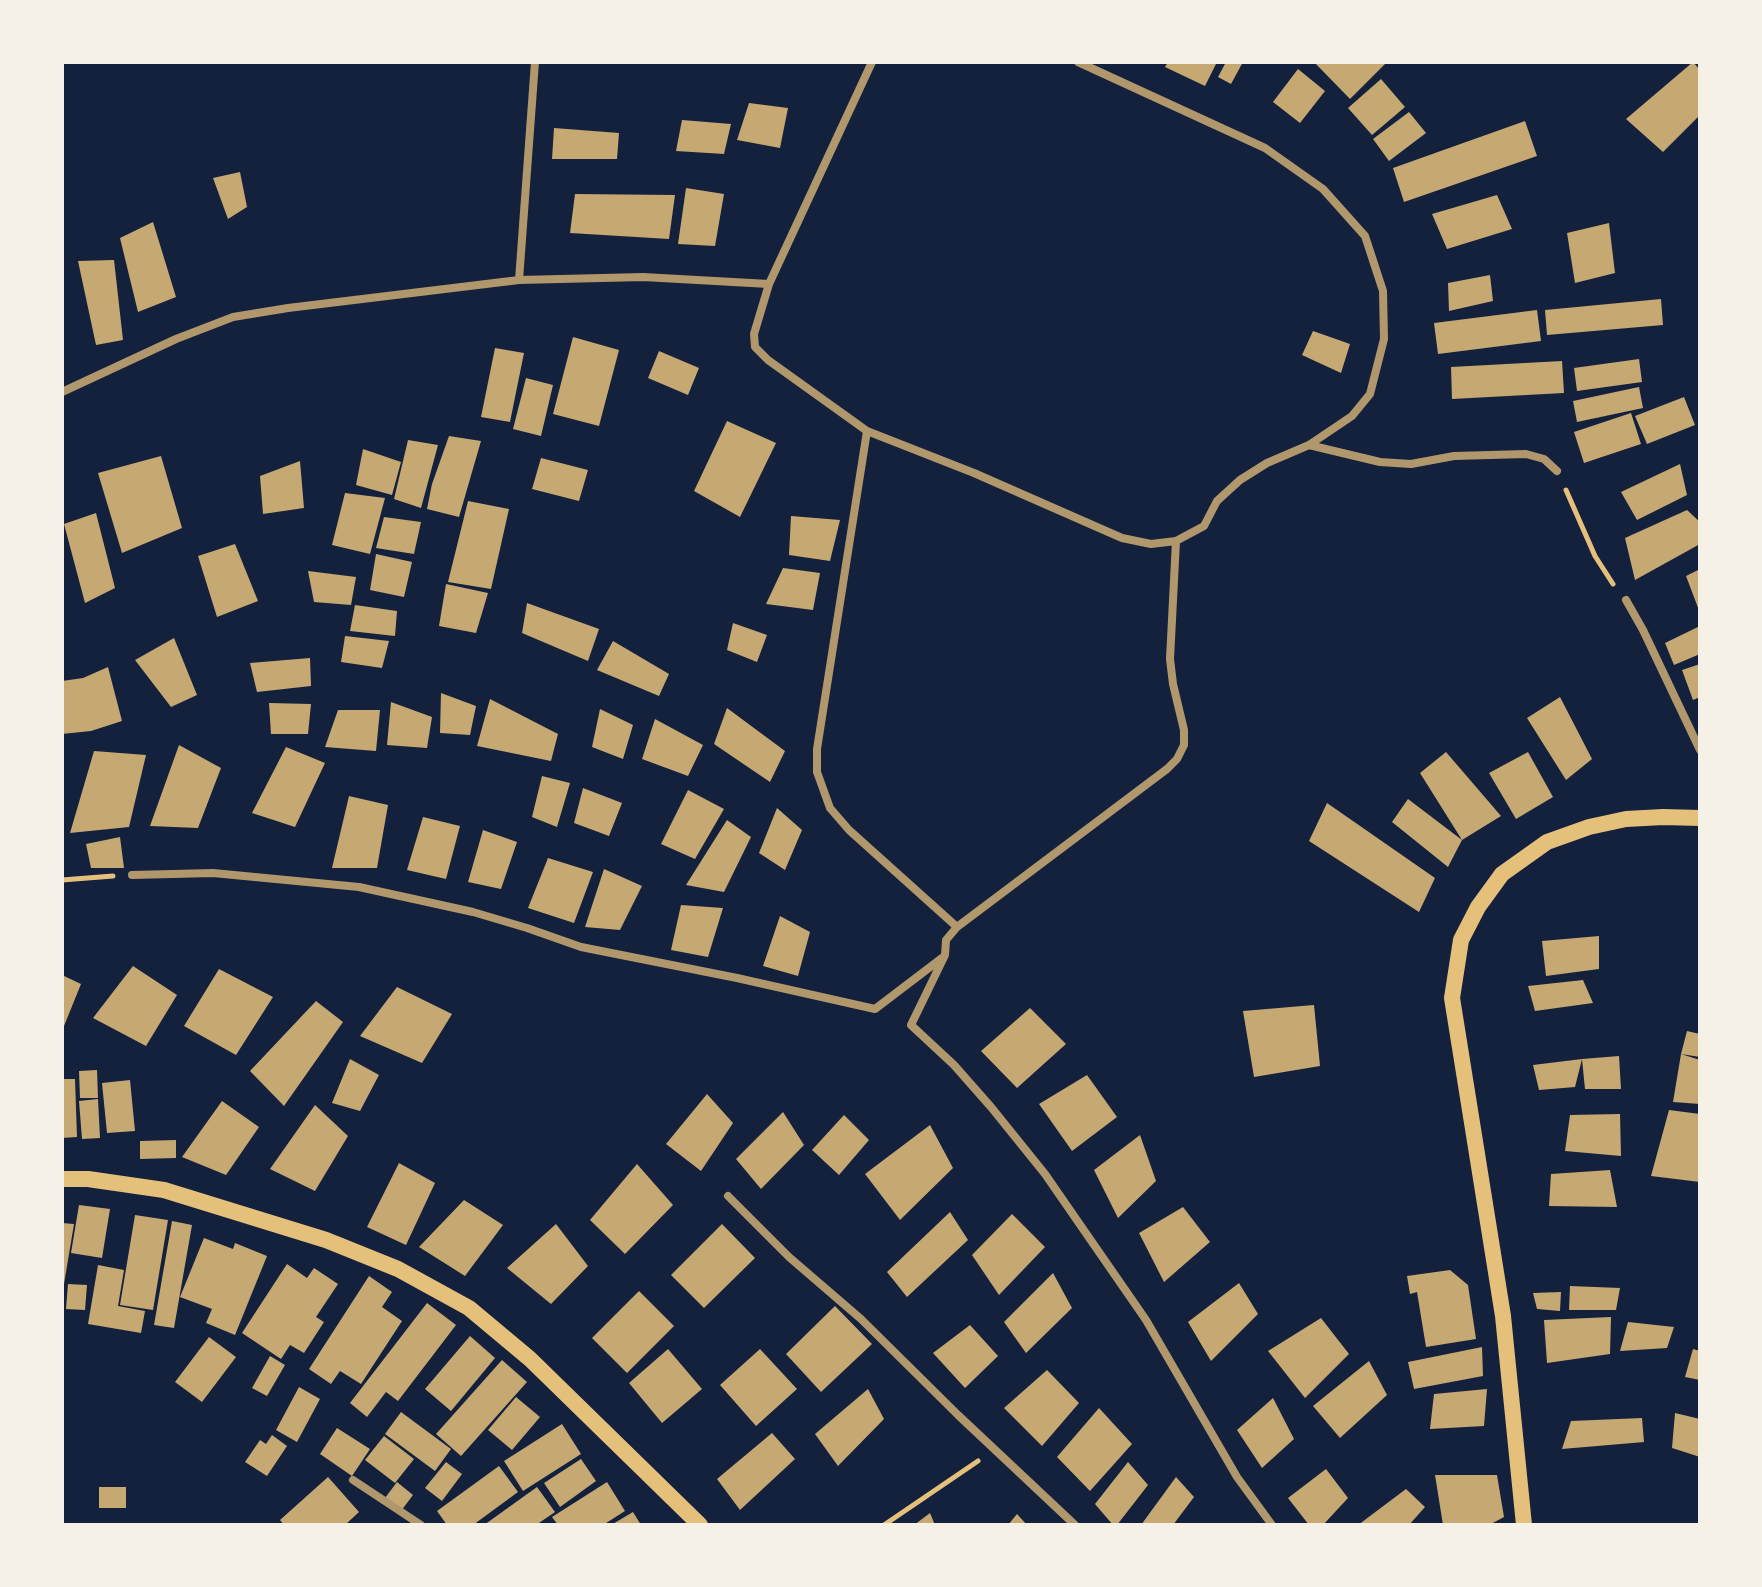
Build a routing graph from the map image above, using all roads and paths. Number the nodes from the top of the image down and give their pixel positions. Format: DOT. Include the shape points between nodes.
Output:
graph roads {
  1 [pos="535,62"];
  2 [pos="872,62"];
  3 [pos="1078,62"];
  4 [pos="519,280"];
  5 [pos="769,284"];
  6 [pos="62,392"];
  7 [pos="867,431"];
  8 [pos="1309,445"];
  9 [pos="1557,471"];
  10 [pos="1176,541"];
  11 [pos="1626,600"];
  12 [pos="1700,750"];
  13 [pos="1700,818"];
  14 [pos="132,875"];
  15 [pos="62,880"];
  16 [pos="957,927"];
  17 [pos="945,955"];
  18 [pos="62,1179"];
  19 [pos="728,1196"];
  20 [pos="996,1449"];
  21 [pos="353,1480"];
  22 [pos="421,1525"];
  23 [pos="700,1525"];
  24 [pos="884,1525"];
  25 [pos="1075,1525"];
  26 [pos="1272,1525"];
  27 [pos="1524,1525"];
  1 -- 4 [label="street"];
  2 -- 5 [label="street"];
  3 -- 8 [label="street" via="1265,148 1323,189 1365,236 1383,291 1384,339 1370,394 1352,416"];
  4 -- 5 [label="street" via="643,277"];
  4 -- 6 [label="street" via="233,317"];
  5 -- 7 [label="street" via="755,347"];
  7 -- 10 [label="street" via="1122,538 1151,544"];
  7 -- 16 [label="street" via="817,772 830,808 849,830"];
  8 -- 9 [label="street" via="1411,464 1454,456 1526,454 1544,459"];
  8 -- 10 [label="street" via="1240,480 1217,501 1204,526"];
  9 -- 11 [label="path" via="1595,556"];
  10 -- 16 [label="street" via="1170,659 1184,730 1177,759"];
  11 -- 12 [label="street"];
  13 -- 27 [label="main road" via="1626,819 1547,842 1502,874 1461,940 1452,998 1503,1316"];
  14 -- 15 [label="path"];
  14 -- 17 [label="street" via="213,873 359,887 473,912 581,947 875,1009"];
  16 -- 17 [label="street" via="946,940"];
  17 -- 26 [label="street" via="911,1025 954,1065 1045,1174 1138,1308 1237,1477"];
  18 -- 23 [label="main road" via="164,1190 326,1240 398,1269 469,1308 530,1359"];
  19 -- 20 [label="street"];
  20 -- 24 [label="path"];
  20 -- 25 [label="street"];
  21 -- 22 [label="street"];
}
